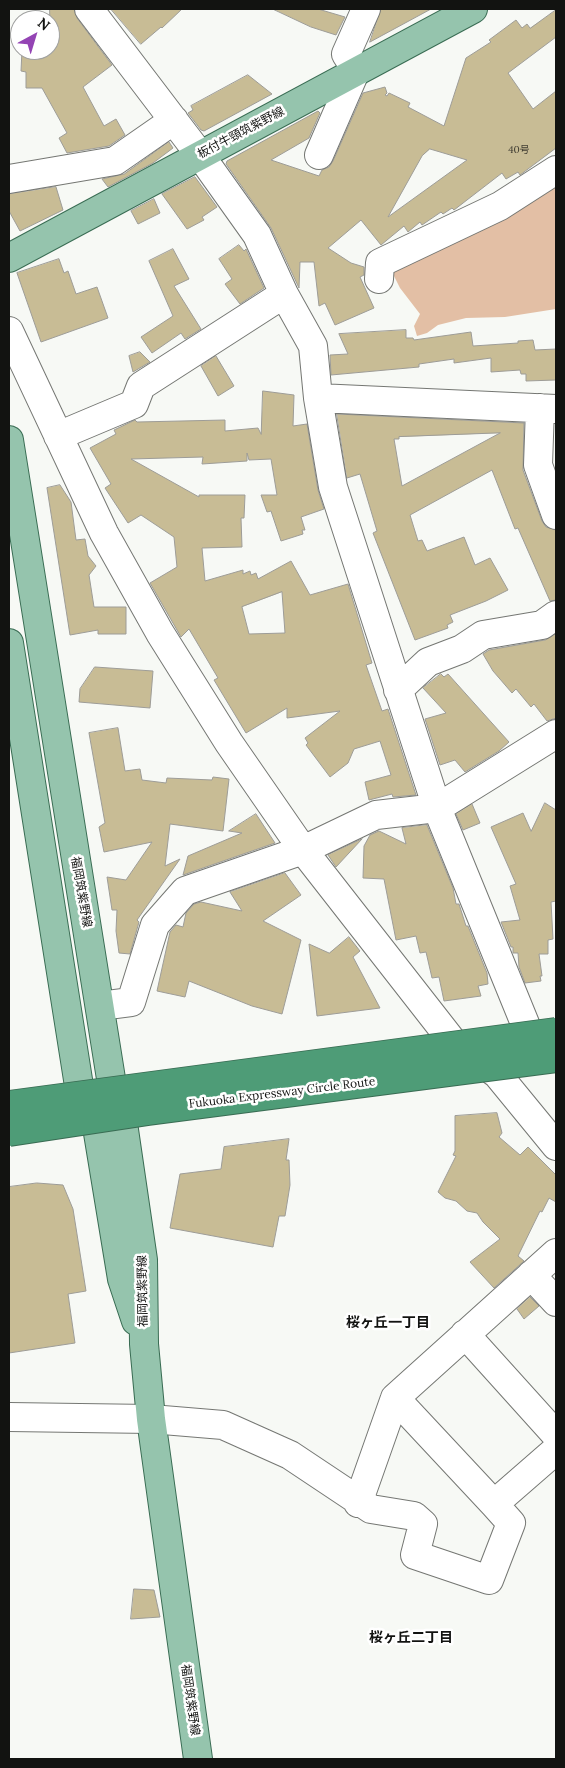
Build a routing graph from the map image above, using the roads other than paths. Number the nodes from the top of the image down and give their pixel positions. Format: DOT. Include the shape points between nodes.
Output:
graph roads {
  1 [pos="89,9"];
  2 [pos="366,9"];
  3 [pos="473,9"];
  4 [pos="356,70"];
  5 [pos="174,120"];
  6 [pos="200,155"];
  7 [pos="319,155"];
  8 [pos="556,170"];
  9 [pos="9,179"];
  10 [pos="9,258"];
  11 [pos="379,279"];
  12 [pos="284,294"];
  13 [pos="9,331"];
  14 [pos="318,398"];
  15 [pos="548,408"];
  16 [pos="58,436"];
  17 [pos="9,440"];
  18 [pos="556,515"];
  19 [pos="556,615"];
  20 [pos="9,643"];
  21 [pos="398,690"];
  22 [pos="556,734"];
  23 [pos="437,808"];
  24 [pos="303,850"];
  25 [pos="100,1006"];
  26 [pos="528,1031"];
  27 [pos="556,1032"];
  28 [pos="556,1058"];
  29 [pos="9,1105"];
  30 [pos="9,1132"];
  31 [pos="556,1146"];
  32 [pos="556,1253"];
  33 [pos="531,1275"];
  34 [pos="556,1302"];
  35 [pos="465,1334"];
  36 [pos="144,1344"];
  37 [pos="395,1398"];
  38 [pos="9,1417"];
  39 [pos="151,1419"];
  40 [pos="556,1434"];
  41 [pos="556,1450"];
  42 [pos="358,1502"];
  43 [pos="494,1504"];
  44 [pos="198,1759"];
  1 -- 5 [label="street"];
  2 -- 4 [label="street" via="346,54"];
  3 -- 4 [label="main road, 板付牛頸筑紫野線"];
  4 -- 6 [label="main road, 板付牛頸筑紫野線"];
  4 -- 7 [label="street"];
  5 -- 6 [label="street"];
  5 -- 9 [label="street" via="114,161"];
  6 -- 10 [label="main road, 板付牛頸筑紫野線"];
  6 -- 12 [label="street" via="257,235"];
  8 -- 11 [label="street" via="500,206 380,263"];
  12 -- 14 [label="street" via="313,346"];
  12 -- 16 [label="street" via="141,386 134,404"];
  13 -- 16 [label="street"];
  14 -- 15 [label="street"];
  14 -- 21 [label="street" via="333,488"];
  15 -- 18 [label="street" via="538,466"];
  16 -- 24 [label="street" via="104,533 160,634 228,743"];
  17 -- 25 [label="main road, 福岡筑紫野線"];
  19 -- 21 [label="street" via="542,625 483,635 462,649 428,662"];
  20 -- 36 [label="main road, 福岡筑紫野線" via="79,1086 96,1128 122,1278"];
  21 -- 23 [label="street"];
  22 -- 23 [label="street"];
  23 -- 24 [label="street" via="376,815"];
  23 -- 26 [label="street"];
  24 -- 25 [label="street" via="186,891 155,924 131,1002"];
  24 -- 31 [label="street" via="453,1042 497,1074"];
  25 -- 36 [label="main road, 福岡筑紫野線" via="112,1086 123,1123 143,1260"];
  27 -- 29 [label="highway, Fukuoka Expressway Circle Route, bridge"];
  28 -- 30 [label="highway, Fukuoka Expressway Circle Route, bridge"];
  32 -- 33 [label="street"];
  33 -- 34 [label="street"];
  33 -- 35 [label="street"];
  35 -- 37 [label="street"];
  35 -- 40 [label="street"];
  36 -- 39 [label="main road, 福岡筑紫野線"];
  37 -- 42 [label="street"];
  37 -- 43 [label="street"];
  38 -- 39 [label="street"];
  39 -- 42 [label="street" via="223,1425 290,1454"];
  39 -- 44 [label="main road, 福岡筑紫野線"];
  41 -- 43 [label="street"];
  42 -- 43 [label="street" via="371,1509 414,1516 423,1524 415,1555 489,1580 511,1523"];
}
